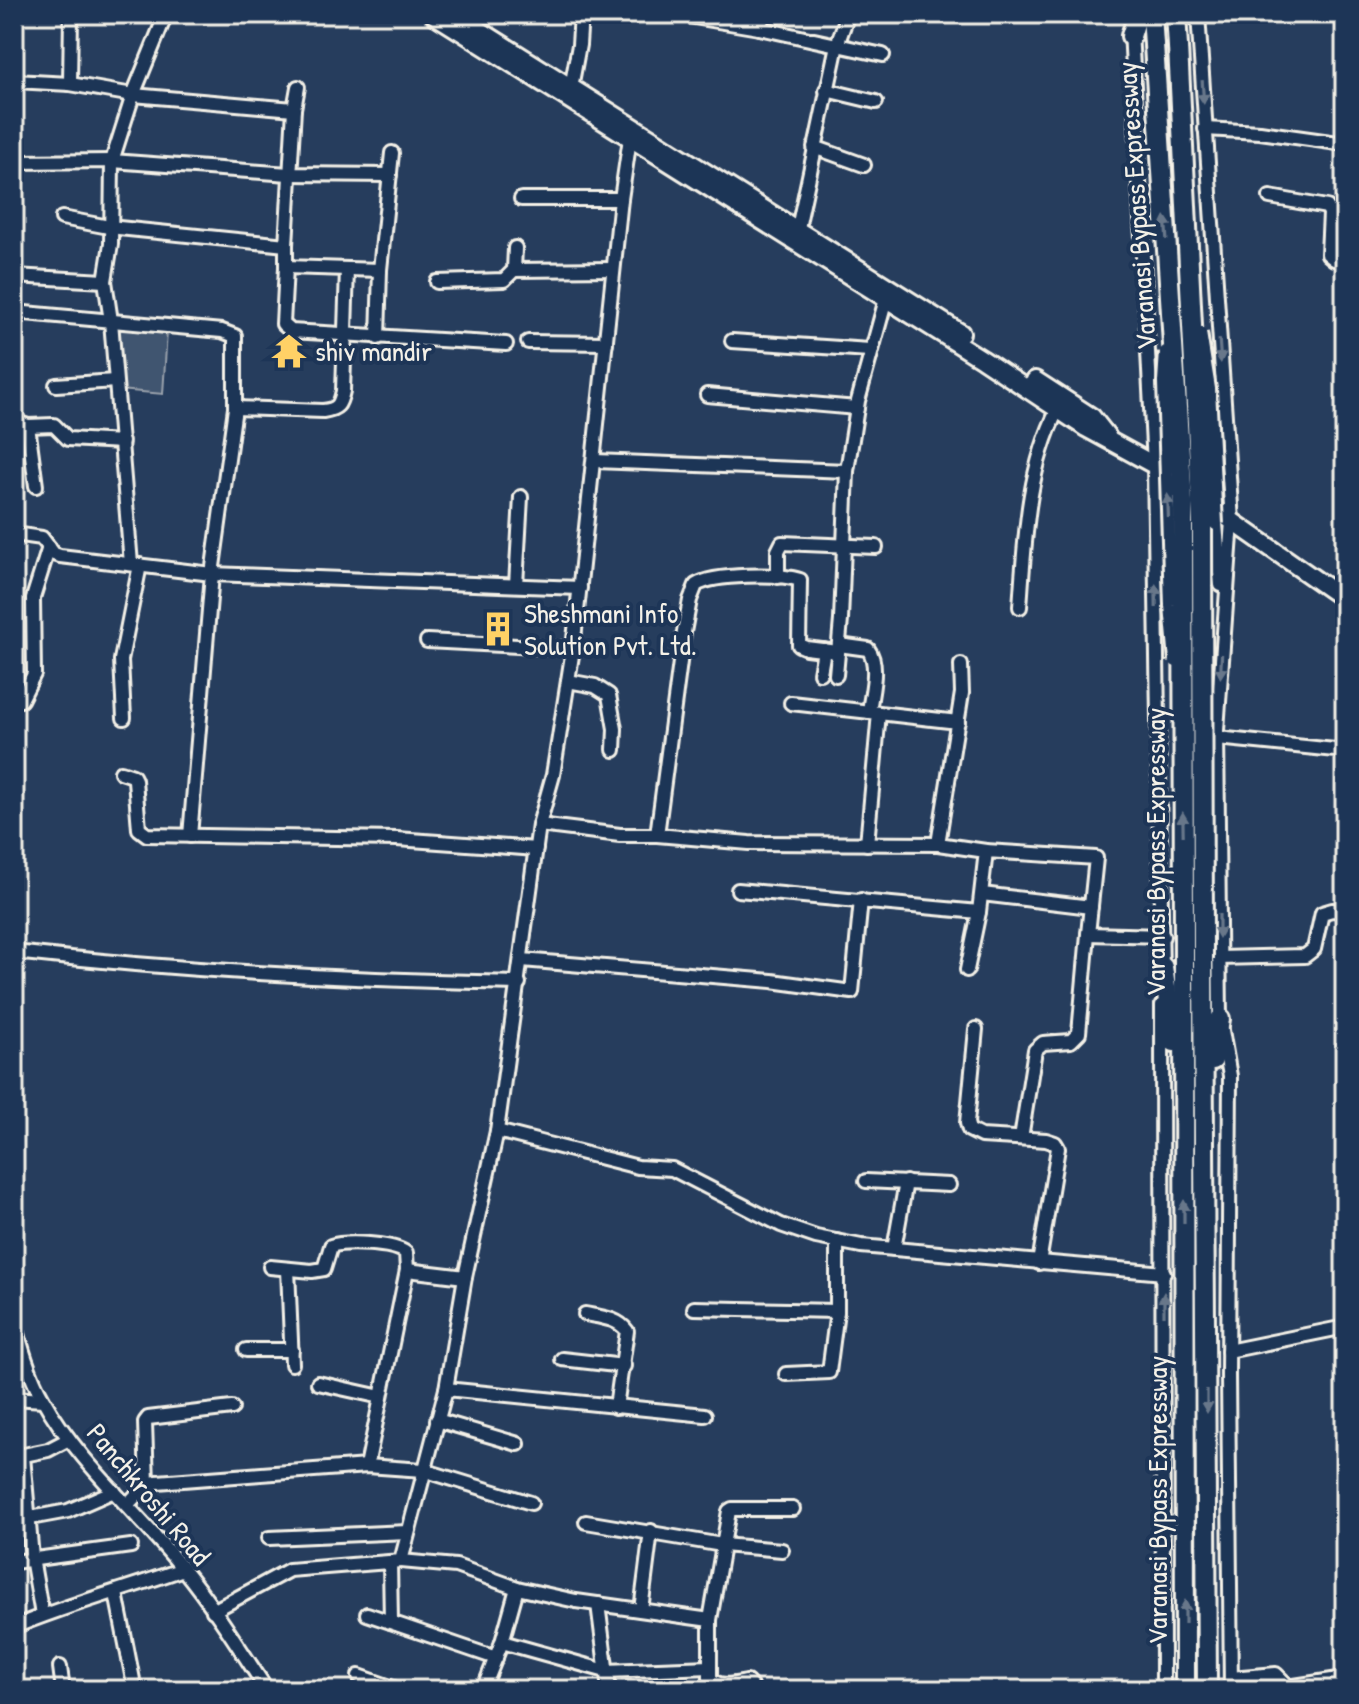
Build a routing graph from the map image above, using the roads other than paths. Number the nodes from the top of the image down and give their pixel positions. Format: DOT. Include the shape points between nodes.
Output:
graph roads {
  1 [pos="71,14"];
  2 [pos="166,14"];
  3 [pos="433,14"];
  4 [pos="454,14"];
  5 [pos="581,14"];
  6 [pos="676,14"];
  7 [pos="764,14"];
  8 [pos="848,14"];
  9 [pos="1130,14"];
  10 [pos="1138,14"];
  11 [pos="1152,14"];
  12 [pos="1176,14"];
  13 [pos="1198,14"];
  14 [pos="759,28"];
  15 [pos="1131,36"];
  16 [pos="837,45"];
  17 [pos="883,55"];
  18 [pos="14,81"];
  19 [pos="70,84"];
  20 [pos="298,87"];
  21 [pos="826,90"];
  22 [pos="570,93"];
  23 [pos="133,95"];
  24 [pos="876,102"];
  25 [pos="294,109"];
  26 [pos="1205,129"];
  27 [pos="630,138"];
  28 [pos="1345,144"];
  29 [pos="814,147"];
  30 [pos="392,153"];
  31 [pos="112,161"];
  32 [pos="14,162"];
  33 [pos="864,165"];
  34 [pos="289,174"];
  35 [pos="390,175"];
  36 [pos="1270,197"];
  37 [pos="521,199"];
  38 [pos="621,199"];
  39 [pos="62,218"];
  40 [pos="109,227"];
  41 [pos="798,228"];
  42 [pos="286,245"];
  43 [pos="515,248"];
  44 [pos="1188,259"];
  45 [pos="1345,261"];
  46 [pos="286,267"];
  47 [pos="347,269"];
  48 [pos="613,269"];
  49 [pos="380,270"];
  50 [pos="514,270"];
  51 [pos="14,276"];
  52 [pos="105,281"];
  53 [pos="437,282"];
  54 [pos="886,299"];
  55 [pos="14,312"];
  56 [pos="111,321"];
  57 [pos="345,335"];
  58 [pos="378,338"];
  59 [pos="732,341"];
  60 [pos="528,342"];
  61 [pos="606,343"];
  62 [pos="506,344"];
  63 [pos="870,350"];
  64 [pos="115,381"];
  65 [pos="56,385"];
  66 [pos="707,395"];
  67 [pos="235,408"];
  68 [pos="857,408"];
  69 [pos="1058,409"];
  70 [pos="14,421"];
  71 [pos="28,426"];
  72 [pos="1111,441"];
  73 [pos="122,442"];
  74 [pos="595,461"];
  75 [pos="1154,465"];
  76 [pos="847,471"];
  77 [pos="36,486"];
  78 [pos="521,497"];
  79 [pos="1224,522"];
  80 [pos="14,534"];
  81 [pos="842,546"];
  82 [pos="49,547"];
  83 [pos="876,547"];
  84 [pos="136,564"];
  85 [pos="212,574"];
  86 [pos="778,577"];
  87 [pos="516,585"];
  88 [pos="580,588"];
  89 [pos="1345,600"];
  90 [pos="1020,607"];
  91 [pos="427,641"];
  92 [pos="573,649"];
  93 [pos="838,649"];
  94 [pos="824,650"];
  95 [pos="961,665"];
  96 [pos="820,673"];
  97 [pos="836,675"];
  98 [pos="568,681"];
  99 [pos="21,700"];
  100 [pos="791,703"];
  101 [pos="874,713"];
  102 [pos="124,718"];
  103 [pos="958,722"];
  104 [pos="1217,738"];
  105 [pos="614,750"];
  106 [pos="1345,751"];
  107 [pos="121,772"];
  108 [pos="539,825"];
  109 [pos="657,835"];
  110 [pos="190,836"];
  111 [pos="867,844"];
  112 [pos="938,844"];
  113 [pos="536,849"];
  114 [pos="986,851"];
  115 [pos="738,890"];
  116 [pos="982,894"];
  117 [pos="861,900"];
  118 [pos="1091,907"];
  119 [pos="1345,911"];
  120 [pos="979,912"];
  121 [pos="1088,934"];
  122 [pos="1163,936"];
  123 [pos="14,952"];
  124 [pos="1211,959"];
  125 [pos="522,960"];
  126 [pos="1163,967"];
  127 [pos="967,970"];
  128 [pos="519,983"];
  129 [pos="1220,1019"];
  130 [pos="976,1029"];
  131 [pos="1205,1108"];
  132 [pos="1183,1120"];
  133 [pos="497,1131"];
  134 [pos="1021,1138"];
  135 [pos="866,1181"];
  136 [pos="906,1182"];
  137 [pos="949,1185"];
  138 [pos="837,1241"];
  139 [pos="894,1249"];
  140 [pos="1039,1263"];
  141 [pos="270,1267"];
  142 [pos="288,1269"];
  143 [pos="407,1270"];
  144 [pos="1164,1273"];
  145 [pos="465,1277"];
  146 [pos="694,1308"];
  147 [pos="837,1311"];
  148 [pos="585,1314"];
  149 [pos="14,1319"];
  150 [pos="1345,1327"];
  151 [pos="16,1337"];
  152 [pos="246,1350"];
  153 [pos="1228,1351"];
  154 [pos="562,1359"];
  155 [pos="624,1366"];
  156 [pos="786,1374"];
  157 [pos="318,1383"];
  158 [pos="446,1389"];
  159 [pos="381,1397"];
  160 [pos="14,1398"];
  161 [pos="43,1400"];
  162 [pos="616,1407"];
  163 [pos="232,1408"];
  164 [pos="705,1415"];
  165 [pos="437,1420"];
  166 [pos="69,1439"];
  167 [pos="518,1444"];
  168 [pos="19,1456"];
  169 [pos="367,1466"];
  170 [pos="423,1470"];
  171 [pos="147,1484"];
  172 [pos="114,1491"];
  173 [pos="531,1503"];
  174 [pos="127,1505"];
  175 [pos="793,1509"];
  176 [pos="29,1518"];
  177 [pos="14,1521"];
  178 [pos="586,1522"];
  179 [pos="651,1531"];
  180 [pos="408,1532"];
  181 [pos="269,1538"];
  182 [pos="722,1545"];
  183 [pos="131,1546"];
  184 [pos="782,1550"];
  185 [pos="32,1558"];
  186 [pos="14,1562"];
  187 [pos="396,1562"];
  188 [pos="183,1569"];
  189 [pos="517,1588"];
  190 [pos="116,1593"];
  191 [pos="598,1604"];
  192 [pos="641,1610"];
  193 [pos="213,1611"];
  194 [pos="367,1614"];
  195 [pos="42,1615"];
  196 [pos="710,1620"];
  197 [pos="391,1622"];
  198 [pos="14,1627"];
  199 [pos="502,1642"];
  200 [pos="496,1658"];
  201 [pos="60,1667"];
  202 [pos="710,1667"];
  203 [pos="606,1671"];
  204 [pos="359,1676"];
  205 [pos="1345,1678"];
  206 [pos="1231,1684"];
  207 [pos="63,1690"];
  208 [pos="135,1690"];
  209 [pos="267,1690"];
  210 [pos="399,1690"];
  211 [pos="483,1690"];
  212 [pos="609,1690"];
  213 [pos="754,1690"];
  214 [pos="1163,1690"];
  215 [pos="1185,1690"];
  216 [pos="1207,1690"];
  1 -- 19 [label="street"];
  2 -- 23 [label="street"];
  3 -- 22 [label="main road"];
  4 -- 22 [label="main road"];
  5 -- 22 [label="street"];
  6 -- 14 [label="street"];
  7 -- 14 [label="street"];
  8 -- 16 [label="street"];
  9 -- 15 [label="street"];
  10 -- 15 [label="highway"];
  132 -- 11 [label="highway, Varanasi Bypass Expressway, one-way, bridge" via="1183,502"];
  12 -- 44 [label="highway, Varanasi Bypass Expressway, bridge"];
  13 -- 26 [label="street, one-way"];
  14 -- 16 [label="street"];
  15 -- 75 [label="street"];
  16 -- 17 [label="street"];
  16 -- 21 [label="street"];
  18 -- 19 [label="street"];
  19 -- 23 [label="street"];
  20 -- 25 [label="street"];
  21 -- 24 [label="street"];
  21 -- 29 [label="street"];
  22 -- 27 [label="main road"];
  22 -- 41 [label="main road"];
  23 -- 25 [label="street"];
  23 -- 31 [label="street"];
  25 -- 34 [label="street"];
  26 -- 28 [label="street"];
  26 -- 79 [label="street, one-way"];
  27 -- 38 [label="street"];
  27 -- 54 [label="main road"];
  29 -- 33 [label="street"];
  29 -- 41 [label="street"];
  30 -- 35 [label="street"];
  31 -- 32 [label="street"];
  31 -- 34 [label="street"];
  31 -- 40 [label="street"];
  34 -- 35 [label="street"];
  34 -- 42 [label="street"];
  35 -- 49 [label="street"];
  36 -- 45 [label="street" via="1327,207 1328,254"];
  37 -- 38 [label="street"];
  38 -- 48 [label="street"];
  39 -- 40 [label="street"];
  40 -- 42 [label="street"];
  40 -- 52 [label="street"];
  41 -- 72 [label="main road" via="1092,417"];
  42 -- 46 [label="street"];
  43 -- 50 [label="street"];
  44 -- 79 [label="street, bridge"];
  44 -- 124 [label="highway, Varanasi Bypass Expressway, bridge" via="1202,524"];
  46 -- 47 [label="street"];
  46 -- 57 [label="street" via="286,329"];
  47 -- 49 [label="street"];
  47 -- 57 [label="street"];
  48 -- 50 [label="street"];
  48 -- 61 [label="street"];
  49 -- 58 [label="street"];
  50 -- 53 [label="street" via="504,280"];
  51 -- 52 [label="street"];
  52 -- 56 [label="street"];
  54 -- 63 [label="street"];
  54 -- 69 [label="main road"];
  55 -- 56 [label="street"];
  56 -- 64 [label="street"];
  56 -- 67 [label="street" via="235,336"];
  57 -- 58 [label="street"];
  57 -- 67 [label="street" via="343,391 337,408"];
  58 -- 62 [label="street"];
  59 -- 63 [label="street"];
  60 -- 61 [label="street"];
  61 -- 74 [label="street"];
  63 -- 68 [label="street"];
  64 -- 65 [label="street"];
  64 -- 73 [label="street"];
  66 -- 68 [label="street"];
  67 -- 85 [label="street"];
  68 -- 76 [label="street"];
  69 -- 72 [label="main road"];
  69 -- 90 [label="street" via="1045,434 1028,501"];
  70 -- 71 [label="street"];
  71 -- 73 [label="street" via="54,425 68,439"];
  71 -- 77 [label="street"];
  72 -- 75 [label="main road"];
  73 -- 84 [label="street"];
  74 -- 76 [label="street"];
  74 -- 88 [label="street"];
  75 -- 79 [label="main road"];
  122 -- 75 [label="street, one-way"];
  76 -- 81 [label="street"];
  78 -- 87 [label="street"];
  79 -- 89 [label="main road"];
  79 -- 104 [label="street, one-way"];
  80 -- 82 [label="street" via="42,538"];
  81 -- 83 [label="street"];
  81 -- 86 [label="street" via="782,543"];
  81 -- 93 [label="street"];
  82 -- 84 [label="street" via="60,556"];
  82 -- 99 [label="street" via="33,598 34,674"];
  84 -- 85 [label="street"];
  84 -- 102 [label="street" via="121,660"];
  85 -- 87 [label="street"];
  85 -- 110 [label="street"];
  86 -- 94 [label="street" via="802,583 799,645"];
  86 -- 109 [label="street" via="713,578 696,585 684,632"];
  87 -- 88 [label="street"];
  88 -- 92 [label="street"];
  91 -- 92 [label="street"];
  92 -- 98 [label="street"];
  93 -- 94 [label="street"];
  93 -- 97 [label="street"];
  93 -- 101 [label="street" via="868,649 873,655"];
  94 -- 96 [label="street"];
  95 -- 103 [label="street"];
  98 -- 105 [label="street" via="609,695"];
  98 -- 108 [label="street"];
  100 -- 101 [label="street"];
  101 -- 103 [label="street"];
  101 -- 111 [label="street"];
  103 -- 112 [label="street"];
  104 -- 106 [label="street"];
  104 -- 124 [label="street, one-way"];
  107 -- 110 [label="street" via="135,780 143,834"];
  108 -- 109 [label="street"];
  108 -- 113 [label="street"];
  109 -- 111 [label="street" via="749,843"];
  110 -- 113 [label="street" via="397,839"];
  111 -- 112 [label="street"];
  112 -- 114 [label="street"];
  113 -- 125 [label="street"];
  114 -- 116 [label="street"];
  114 -- 118 [label="street" via="1096,858"];
  115 -- 117 [label="street"];
  116 -- 118 [label="street"];
  116 -- 120 [label="street"];
  117 -- 120 [label="street"];
  117 -- 125 [label="street" via="852,992"];
  118 -- 121 [label="street"];
  119 -- 124 [label="street" via="1322,913 1314,949 1305,956"];
  120 -- 127 [label="street"];
  121 -- 122 [label="street"];
  121 -- 134 [label="street" via="1079,1033 1071,1041 1043,1043 1035,1050"];
  122 -- 126 [label="street"];
  123 -- 128 [label="street" via="384,981"];
  124 -- 129 [label="street"];
  124 -- 131 [label="highway, Varanasi Bypass Expressway"];
  125 -- 128 [label="street"];
  126 -- 132 [label="highway"];
  126 -- 144 [label="street"];
  128 -- 133 [label="street"];
  129 -- 131 [label="highway"];
  129 -- 153 [label="street" via="1230,1076"];
  130 -- 134 [label="street" via="969,1130 981,1136"];
  131 -- 216 [label="highway, Varanasi Bypass Expressway, one-way"];
  215 -- 132 [label="highway, Varanasi Bypass Expressway, one-way"];
  133 -- 138 [label="street" via="638,1167 672,1169 781,1225"];
  133 -- 145 [label="street"];
  134 -- 140 [label="street" via="1046,1140 1058,1148"];
  135 -- 136 [label="street"];
  136 -- 137 [label="street"];
  136 -- 139 [label="street"];
  138 -- 139 [label="street"];
  138 -- 147 [label="street"];
  139 -- 140 [label="street"];
  140 -- 144 [label="street"];
  141 -- 142 [label="street"];
  142 -- 143 [label="street" via="324,1269 331,1246 340,1243 401,1248"];
  142 -- 152 [label="street" via="292,1357"];
  143 -- 145 [label="street"];
  143 -- 159 [label="street"];
  214 -- 144 [label="street, one-way"];
  145 -- 158 [label="street"];
  146 -- 147 [label="street"];
  147 -- 156 [label="street" via="829,1372"];
  148 -- 155 [label="street" via="623,1325"];
  149 -- 151 [label="street, Panchkroshi Road"];
  150 -- 153 [label="street"];
  151 -- 161 [label="street, Panchkroshi Road"];
  153 -- 206 [label="street"];
  154 -- 155 [label="street"];
  155 -- 162 [label="street"];
  157 -- 159 [label="street"];
  158 -- 162 [label="street"];
  158 -- 165 [label="street"];
  159 -- 169 [label="street"];
  160 -- 161 [label="street"];
  161 -- 166 [label="street, Panchkroshi Road"];
  162 -- 164 [label="street"];
  163 -- 171 [label="street" via="148,1418"];
  165 -- 167 [label="street"];
  165 -- 170 [label="street"];
  166 -- 168 [label="street"];
  166 -- 172 [label="street, Panchkroshi Road"];
  168 -- 176 [label="street"];
  169 -- 170 [label="street"];
  169 -- 171 [label="street"];
  170 -- 173 [label="street"];
  170 -- 180 [label="street"];
  171 -- 174 [label="street"];
  172 -- 174 [label="street, Panchkroshi Road"];
  172 -- 176 [label="street" via="68,1511"];
  174 -- 188 [label="street, Panchkroshi Road"];
  175 -- 182 [label="street" via="732,1509"];
  176 -- 177 [label="street"];
  176 -- 185 [label="street"];
  178 -- 179 [label="street"];
  179 -- 182 [label="street"];
  179 -- 192 [label="street"];
  180 -- 181 [label="street"];
  180 -- 187 [label="street"];
  182 -- 184 [label="street"];
  182 -- 196 [label="street"];
  183 -- 185 [label="street"];
  185 -- 186 [label="street"];
  185 -- 195 [label="street"];
  187 -- 189 [label="street" via="456,1566"];
  187 -- 193 [label="street" via="289,1570"];
  187 -- 197 [label="street"];
  188 -- 190 [label="street"];
  188 -- 193 [label="street, Panchkroshi Road"];
  189 -- 191 [label="street"];
  189 -- 199 [label="street"];
  190 -- 195 [label="street"];
  190 -- 208 [label="street"];
  191 -- 192 [label="street"];
  191 -- 203 [label="street"];
  192 -- 196 [label="street"];
  193 -- 209 [label="street, Panchkroshi Road"];
  194 -- 197 [label="street"];
  195 -- 198 [label="street"];
  196 -- 202 [label="street"];
  197 -- 200 [label="street"];
  199 -- 200 [label="street"];
  199 -- 203 [label="street"];
  200 -- 211 [label="street"];
  201 -- 207 [label="street"];
  202 -- 203 [label="street"];
  202 -- 213 [label="street" via="714,1683 747,1682"];
  203 -- 212 [label="street"];
  204 -- 210 [label="street"];
  205 -- 206 [label="street" via="1288,1686 1276,1674"];
}
